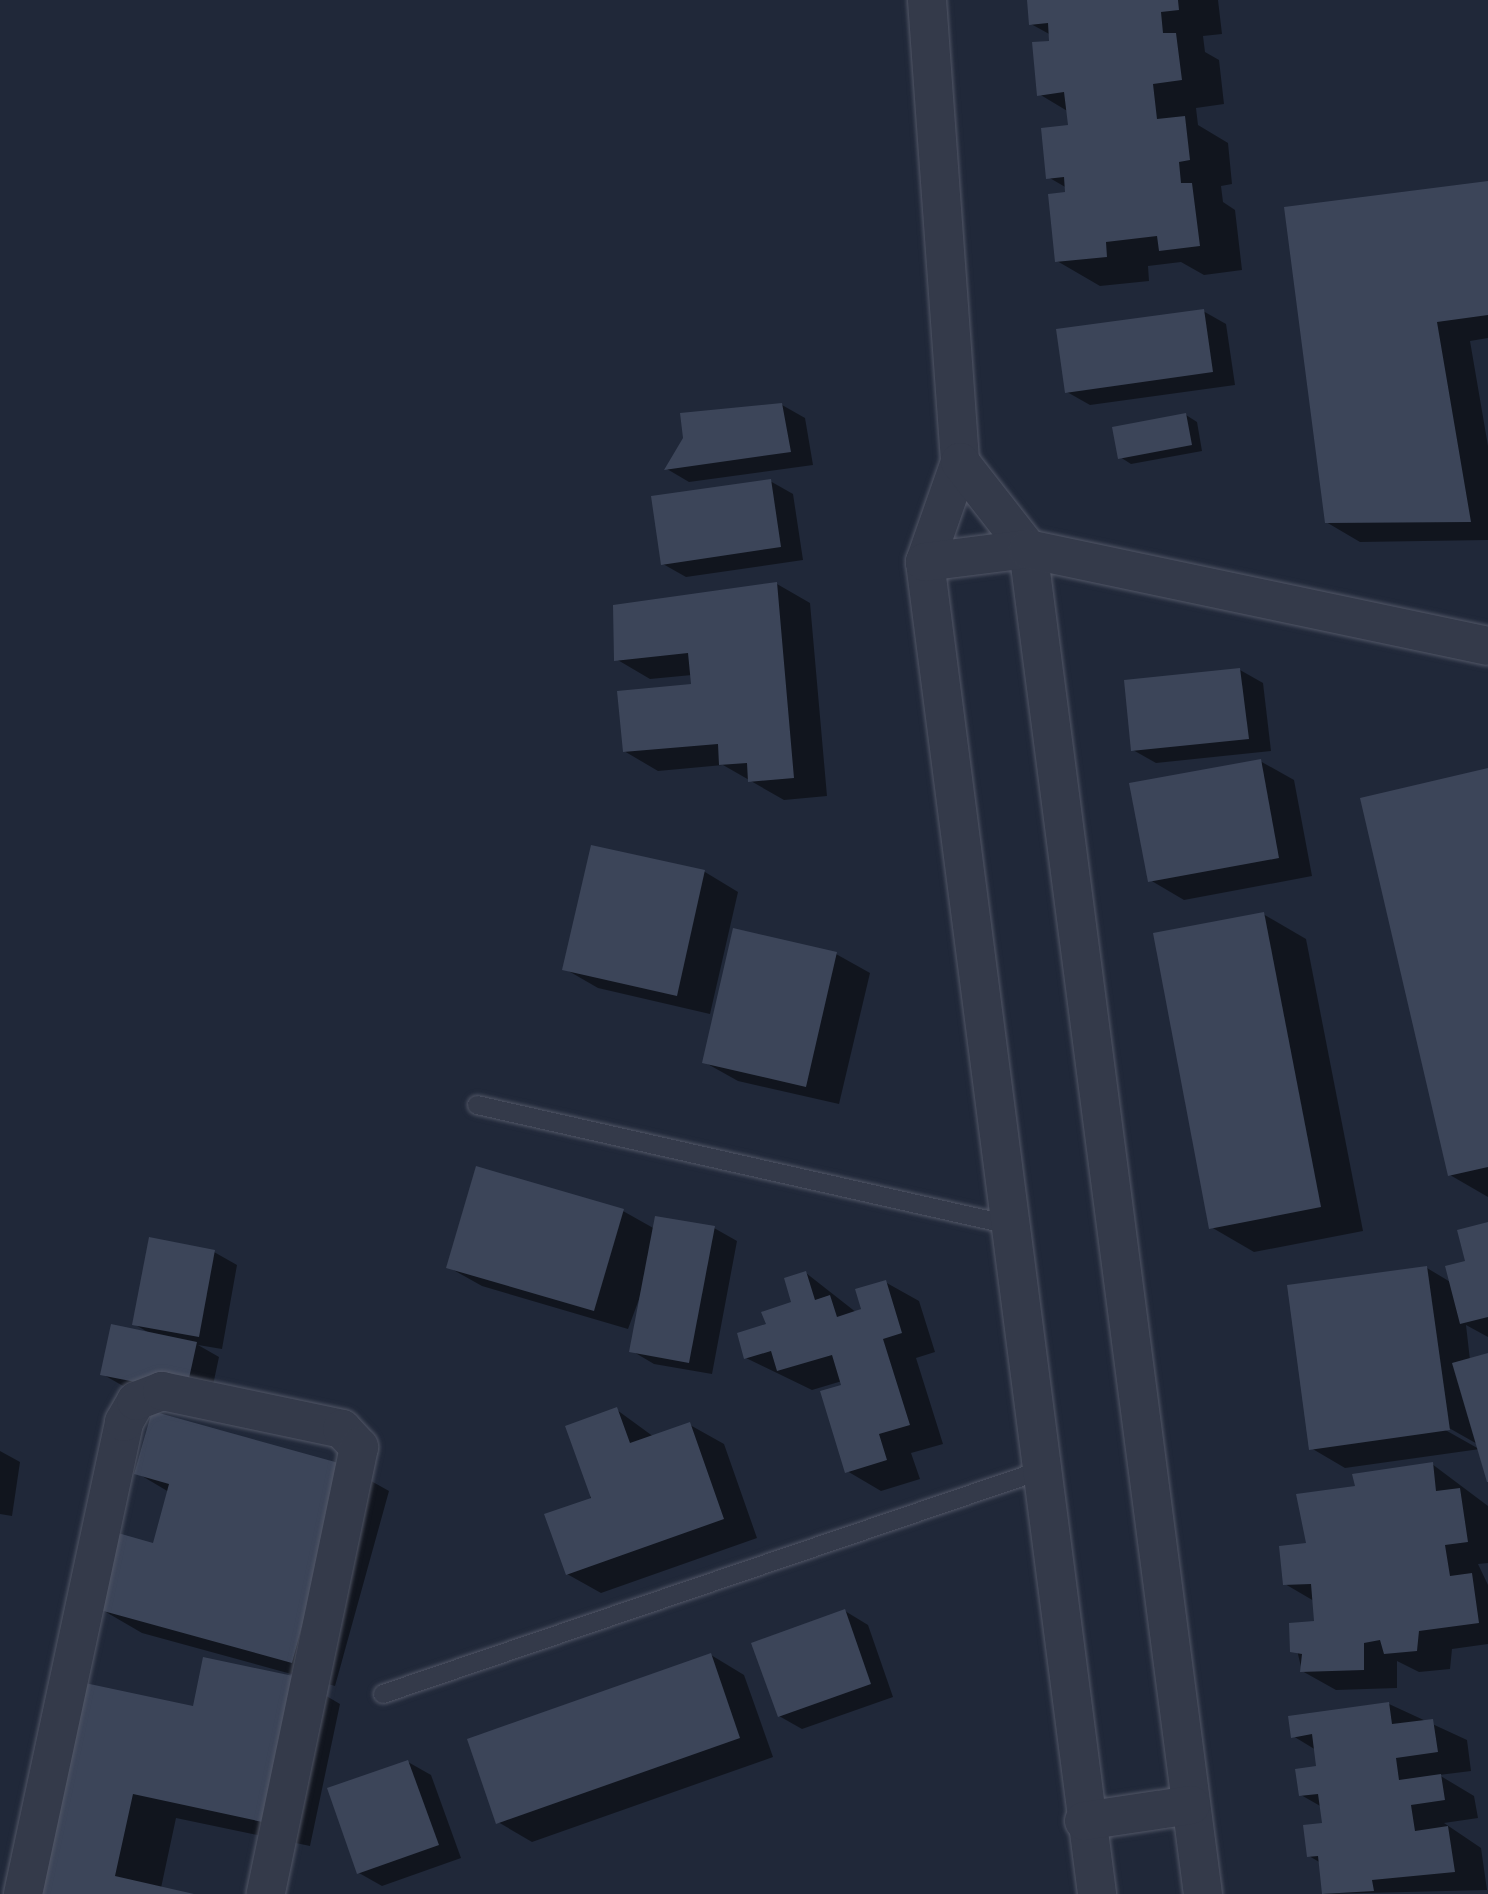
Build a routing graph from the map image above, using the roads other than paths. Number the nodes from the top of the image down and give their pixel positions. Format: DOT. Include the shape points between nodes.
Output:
graph roads {
  1 [pos="927,0"];
  2 [pos="960,462"];
  3 [pos="1028,549"];
  4 [pos="925,562"];
  5 [pos="1488,646"];
  6 [pos="477,1105"];
  7 [pos="1010,1225"];
  8 [pos="1042,1470"];
  9 [pos="383,1694"];
  10 [pos="1191,1805"];
  11 [pos="1084,1821"];
  12 [pos="23,1894"];
  13 [pos="266,1894"];
  14 [pos="1097,1894"];
  15 [pos="1203,1894"];
  1 -- 2 [label="street"];
  2 -- 3 [label="street"];
  2 -- 4 [label="street"];
  3 -- 4 [label="street"];
  3 -- 5 [label="street"];
  3 -- 10 [label="street"];
  4 -- 7 [label="street"];
  6 -- 7 [label="lane"];
  7 -- 8 [label="street"];
  8 -- 9 [label="lane"];
  8 -- 11 [label="street"];
  10 -- 11 [label="street"];
  10 -- 15 [label="street"];
  11 -- 14 [label="street"];
  12 -- 13 [label="street" via="124,1422 136,1401 162,1391 342,1429 359,1447"];
}
